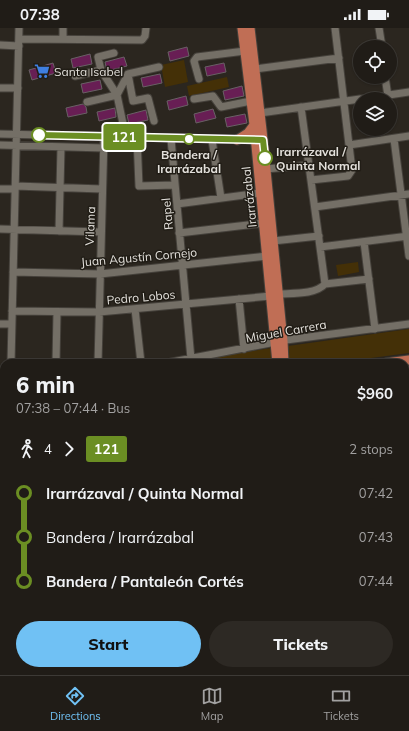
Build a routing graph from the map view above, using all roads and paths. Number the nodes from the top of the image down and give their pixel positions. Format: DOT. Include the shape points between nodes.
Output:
graph roads {
  1 [pos="19,28"];
  2 [pos="63,28"];
  3 [pos="146,28"];
  4 [pos="242,28"];
  5 [pos="250,28"];
  6 [pos="335,28"];
  7 [pos="379,28"];
  8 [pos="62,38"];
  9 [pos="381,40"];
  10 [pos="19,43"];
  11 [pos="0,46"];
  12 [pos="245,51"];
  13 [pos="114,53"];
  14 [pos="339,58"];
  15 [pos="159,67"];
  16 [pos="255,69"];
  17 [pos="101,70"];
  18 [pos="128,74"];
  19 [pos="75,76"];
  20 [pos="199,79"];
  21 [pos="0,88"];
  22 [pos="18,88"];
  23 [pos="409,92"];
  24 [pos="397,94"];
  25 [pos="117,95"];
  26 [pos="194,99"];
  27 [pos="353,100"];
  28 [pos="251,101"];
  29 [pos="344,101"];
  30 [pos="87,102"];
  31 [pos="301,107"];
  32 [pos="260,113"];
  33 [pos="154,121"];
  34 [pos="254,125"];
  35 [pos="0,134"];
  36 [pos="16,135"];
  37 [pos="409,136"];
  38 [pos="104,137"];
  39 [pos="126,138"];
  40 [pos="137,138"];
  41 [pos="171,139"];
  42 [pos="394,139"];
  43 [pos="212,140"];
  44 [pos="237,140"];
  45 [pos="259,140"];
  46 [pos="0,145"];
  47 [pos="16,145"];
  48 [pos="349,145"];
  49 [pos="61,147"];
  50 [pos="104,148"];
  51 [pos="309,165"];
  52 [pos="266,169"];
  53 [pos="311,180"];
  54 [pos="175,185"];
  55 [pos="15,188"];
  56 [pos="60,188"];
  57 [pos="0,189"];
  58 [pos="102,189"];
  59 [pos="260,193"];
  60 [pos="409,194"];
  61 [pos="401,196"];
  62 [pos="221,198"];
  63 [pos="177,204"];
  64 [pos="315,207"];
  65 [pos="264,223"];
  66 [pos="0,229"];
  67 [pos="14,230"];
  68 [pos="59,231"];
  69 [pos="101,232"];
  70 [pos="179,233"];
  71 [pos="319,236"];
  72 [pos="408,237"];
  73 [pos="273,241"];
  74 [pos="364,242"];
  75 [pos="320,247"];
  76 [pos="267,256"];
  77 [pos="409,256"];
  78 [pos="182,265"];
  79 [pos="13,272"];
  80 [pos="100,274"];
  81 [pos="369,279"];
  82 [pos="325,284"];
  83 [pos="275,295"];
  84 [pos="238,299"];
  85 [pos="186,304"];
  86 [pos="135,308"];
  87 [pos="12,311"];
  88 [pos="57,312"];
  89 [pos="99,312"];
  90 [pos="0,324"];
  91 [pos="12,324"];
  92 [pos="409,324"];
  93 [pos="375,328"];
  94 [pos="280,341"];
  95 [pos="244,349"];
  96 [pos="11,359"];
  97 [pos="56,359"];
  98 [pos="98,359"];
  99 [pos="141,359"];
  100 [pos="191,359"];
  101 [pos="278,359"];
  102 [pos="283,359"];
  1 -- 10 [label="street"];
  2 -- 8 [label="street"];
  3 -- 8 [label="street" via="142,40"];
  4 -- 12 [label="main road, Irarrázabal"];
  5 -- 16 [label="main road, Irarrázabal"];
  6 -- 14 [label="street"];
  7 -- 9 [label="street"];
  8 -- 10 [label="street"];
  10 -- 11 [label="street"];
  10 -- 22 [label="street"];
  12 -- 20 [label="street" via="197,57 194,61"];
  12 -- 28 [label="main road, Irarrázabal"];
  13 -- 17 [label="street" via="98,57"];
  14 -- 16 [label="street"];
  14 -- 29 [label="street"];
  15 -- 18 [label="street"];
  16 -- 32 [label="main road, Irarrázabal"];
  17 -- 19 [label="street"];
  17 -- 25 [label="street"];
  18 -- 25 [label="street"];
  18 -- 33 [label="street" via="133,101 148,98"];
  21 -- 22 [label="street"];
  22 -- 36 [label="street"];
  23 -- 24 [label="street"];
  25 -- 30 [label="street"];
  25 -- 39 [label="street"];
  26 -- 28 [label="street" via="213,96 221,107"];
  27 -- 29 [label="street"];
  28 -- 34 [label="main road, Irarrázabal"];
  29 -- 31 [label="street"];
  29 -- 48 [label="street"];
  31 -- 32 [label="street"];
  31 -- 51 [label="street"];
  32 -- 45 [label="main road, Irarrázabal"];
  34 -- 44 [label="main road" via="248,133"];
  34 -- 45 [label="main road, Irarrázabal"];
  35 -- 36 [label="street"];
  36 -- 38 [label="street"];
  36 -- 47 [label="street"];
  37 -- 42 [label="street"];
  38 -- 39 [label="street"];
  38 -- 50 [label="street, Vilama"];
  39 -- 40 [label="street"];
  40 -- 41 [label="street"];
  40 -- 54 [label="street" via="139,186"];
  41 -- 43 [label="street"];
  41 -- 54 [label="street, Rapel"];
  42 -- 48 [label="street"];
  42 -- 61 [label="street"];
  43 -- 44 [label="street"];
  43 -- 62 [label="street"];
  44 -- 45 [label="street"];
  45 -- 52 [label="main road, Irarrázabal"];
  45 -- 59 [label="main road, Irarrázabal"];
  46 -- 47 [label="street"];
  47 -- 49 [label="street"];
  47 -- 55 [label="street"];
  48 -- 53 [label="street" via="352,168 348,176"];
  49 -- 50 [label="street"];
  49 -- 56 [label="street"];
  50 -- 58 [label="street, Vilama"];
  51 -- 52 [label="street"];
  51 -- 53 [label="street"];
  52 -- 73 [label="main road, Irarrázabal"];
  53 -- 64 [label="street"];
  54 -- 63 [label="street, Rapel"];
  55 -- 56 [label="street"];
  55 -- 57 [label="street"];
  55 -- 67 [label="street"];
  56 -- 58 [label="street"];
  56 -- 68 [label="street"];
  58 -- 69 [label="street, Vilama"];
  59 -- 62 [label="street"];
  59 -- 65 [label="main road, Irarrázabal"];
  60 -- 61 [label="street"];
  61 -- 64 [label="street"];
  61 -- 72 [label="street"];
  62 -- 63 [label="street"];
  63 -- 70 [label="street, Rapel"];
  64 -- 71 [label="street"];
  65 -- 70 [label="street"];
  65 -- 76 [label="main road, Irarrázabal"];
  66 -- 67 [label="street"];
  67 -- 68 [label="street"];
  67 -- 79 [label="street"];
  68 -- 69 [label="street"];
  69 -- 80 [label="street, Vilama"];
  70 -- 78 [label="street, Rapel"];
  71 -- 73 [label="street"];
  71 -- 75 [label="street"];
  72 -- 74 [label="street"];
  72 -- 77 [label="street"];
  73 -- 83 [label="main road, Irarrázabal"];
  74 -- 75 [label="street"];
  74 -- 81 [label="street"];
  75 -- 82 [label="street"];
  76 -- 78 [label="street, Juan Agustín Cornejo"];
  76 -- 83 [label="main road, Irarrázabal"];
  78 -- 80 [label="street, Juan Agustín Cornejo"];
  78 -- 85 [label="street, Rapel"];
  79 -- 80 [label="street, Juan Agustín Cornejo"];
  79 -- 87 [label="street"];
  80 -- 89 [label="street, Vilama"];
  81 -- 82 [label="street, Pedro Lobos"];
  81 -- 93 [label="street"];
  82 -- 83 [label="street, Pedro Lobos" via="322,288 312,291"];
  83 -- 84 [label="street, Pedro Lobos"];
  83 -- 94 [label="main road, Irarrázabal"];
  84 -- 85 [label="street, Pedro Lobos"];
  84 -- 95 [label="street"];
  85 -- 86 [label="street, Pedro Lobos"];
  85 -- 100 [label="street, Rapel"];
  86 -- 89 [label="street, Pedro Lobos"];
  86 -- 99 [label="street"];
  87 -- 88 [label="street, Pedro Lobos"];
  87 -- 91 [label="street"];
  88 -- 89 [label="street, Pedro Lobos"];
  88 -- 97 [label="street"];
  89 -- 98 [label="street, Vilama"];
  90 -- 91 [label="street"];
  91 -- 96 [label="street"];
  92 -- 93 [label="street, Miguel Carrera"];
  93 -- 94 [label="street, Miguel Carrera"];
  94 -- 95 [label="street, Miguel Carrera"];
  94 -- 101 [label="main road, Irarrázabal"];
  94 -- 102 [label="main road, Irarrázabal"];
  95 -- 100 [label="street, Miguel Carrera"];
}
